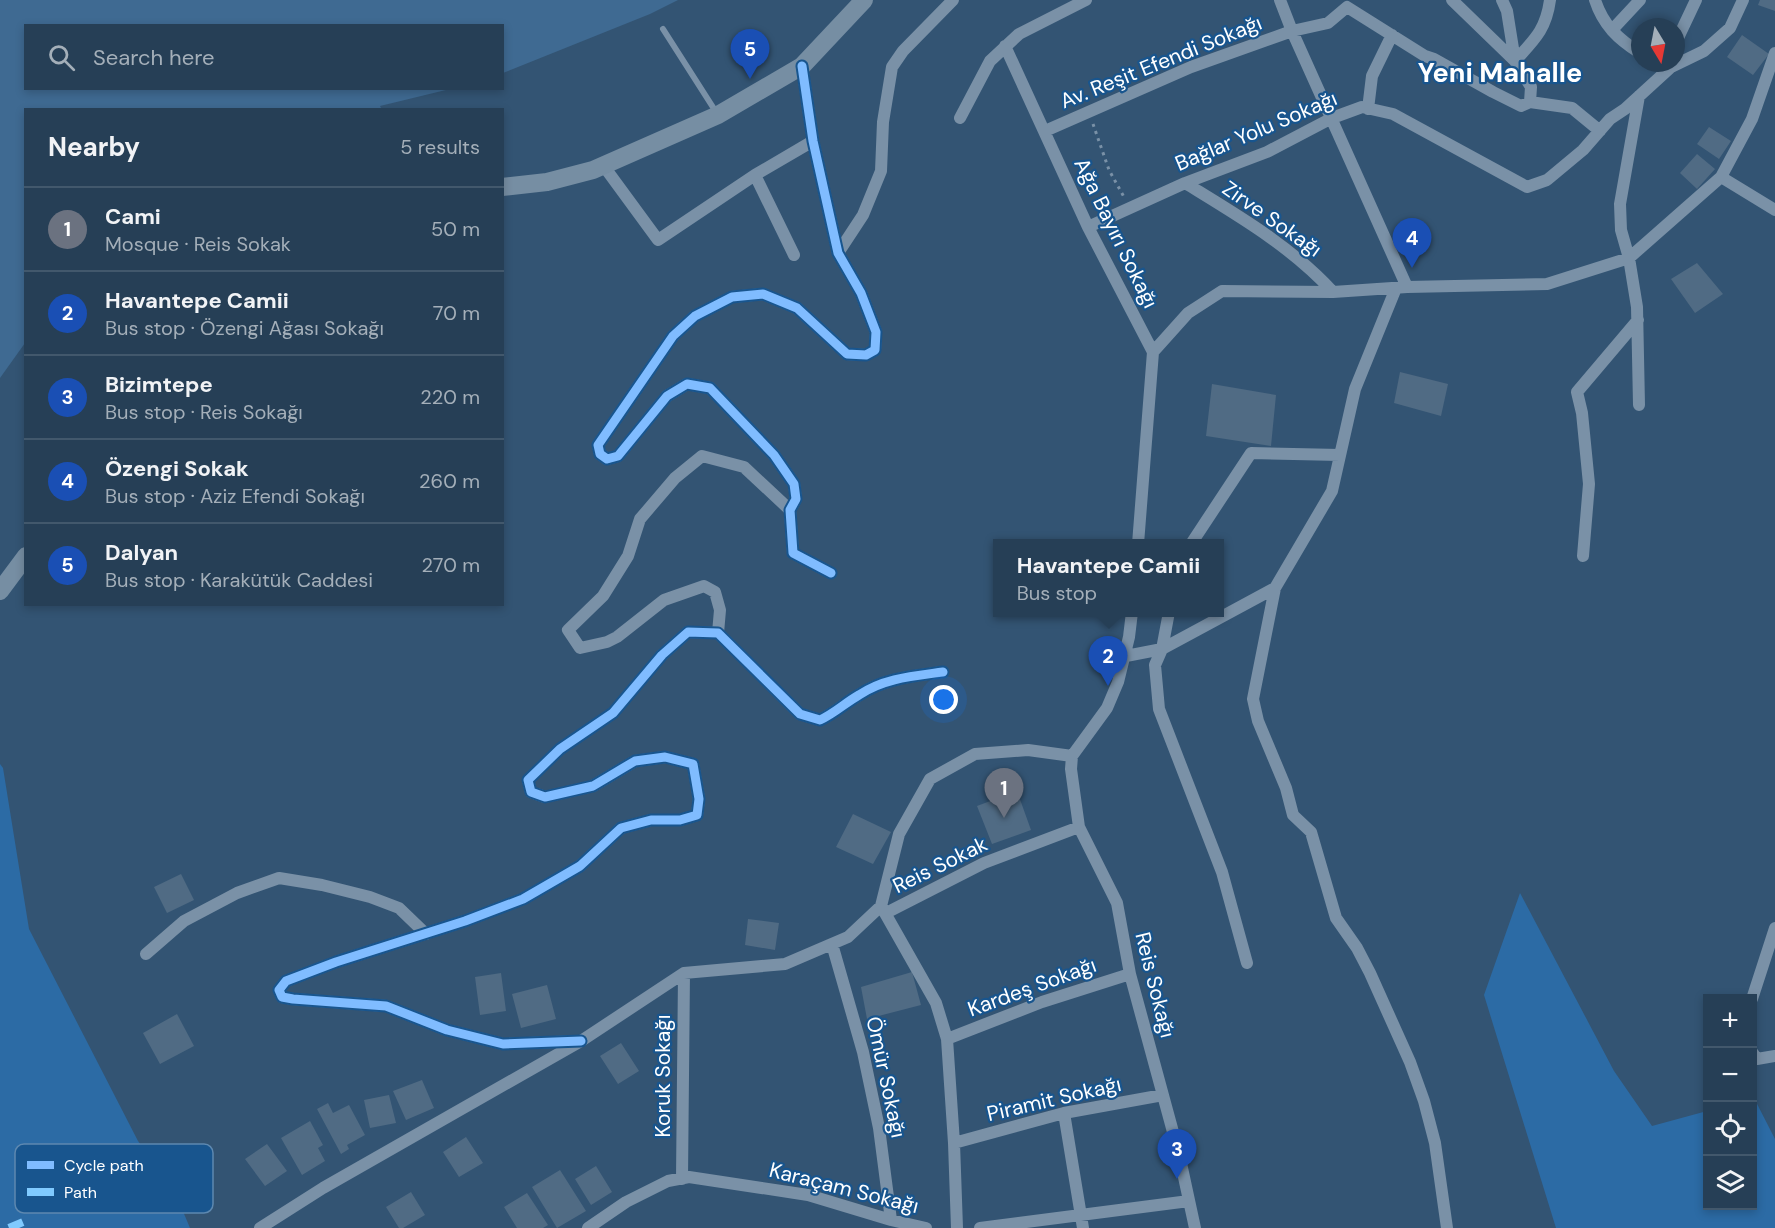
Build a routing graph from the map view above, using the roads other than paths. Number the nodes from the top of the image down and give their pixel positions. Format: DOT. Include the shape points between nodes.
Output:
graph roads {
  1 [pos="864,0"];
  2 [pos="953,0"];
  3 [pos="1086,0"];
  4 [pos="1280,0"];
  5 [pos="1452,0"];
  6 [pos="1502,0"];
  7 [pos="1550,0"];
  8 [pos="1595,0"];
  9 [pos="1640,0"];
  10 [pos="1696,0"];
  11 [pos="1743,0"];
  12 [pos="1685,26"];
  13 [pos="663,29"];
  14 [pos="1612,30"];
  15 [pos="1292,31"];
  16 [pos="1392,35"];
  17 [pos="1005,46"];
  18 [pos="1631,47"];
  19 [pos="1775,52"];
  20 [pos="1685,58"];
  21 [pos="1515,61"];
  22 [pos="802,66"];
  23 [pos="1773,68"];
  24 [pos="1661,72"];
  25 [pos="1640,96"];
  26 [pos="1530,102"];
  27 [pos="1368,109"];
  28 [pos="718,115"];
  29 [pos="960,118"];
  30 [pos="1332,118"];
  31 [pos="1600,130"];
  32 [pos="1045,131"];
  33 [pos="813,141"];
  34 [pos="603,165"];
  35 [pos="755,175"];
  36 [pos="1721,177"];
  37 [pos="1185,183"];
  38 [pos="504,187"];
  39 [pos="1775,210"];
  40 [pos="1088,227"];
  41 [pos="838,253"];
  42 [pos="794,255"];
  43 [pos="1629,258"];
  44 [pos="1402,287"];
  45 [pos="1333,292"];
  46 [pos="1638,320"];
  47 [pos="1153,352"];
  48 [pos="1639,405"];
  49 [pos="1340,455"];
  50 [pos="790,510"];
  51 [pos="1138,539"];
  52 [pos="1194,539"];
  53 [pos="1584,556"];
  54 [pos="24,559"];
  55 [pos="831,573"];
  56 [pos="1275,588"];
  57 [pos="0,591"];
  58 [pos="1224,616"];
  59 [pos="1131,617"];
  60 [pos="1168,617"];
  61 [pos="1221,617"];
  62 [pos="718,633"];
  63 [pos="1162,649"];
  64 [pos="1126,656"];
  65 [pos="943,672"];
  66 [pos="1072,756"];
  67 [pos="1079,827"];
  68 [pos="884,910"];
  69 [pos="1775,928"];
  70 [pos="426,934"];
  71 [pos="832,944"];
  72 [pos="146,954"];
  73 [pos="1247,963"];
  74 [pos="684,973"];
  75 [pos="1130,974"];
  76 [pos="1754,994"];
  77 [pos="947,1039"];
  78 [pos="581,1041"];
  79 [pos="1775,1056"];
  80 [pos="1757,1059"];
  81 [pos="1163,1095"];
  82 [pos="1064,1113"];
  83 [pos="954,1143"];
  84 [pos="682,1179"];
  85 [pos="1189,1201"];
  86 [pos="1082,1215"];
  87 [pos="891,1220"];
  88 [pos="250,1228"];
  89 [pos="258,1228"];
  90 [pos="588,1228"];
  91 [pos="926,1228"];
  92 [pos="957,1228"];
  93 [pos="980,1228"];
  94 [pos="1083,1228"];
  95 [pos="1195,1228"];
  96 [pos="1448,1228"];
  1 -- 22 [label="main road"];
  2 -- 41 [label="street" via="903,51 892,68 883,122 881,171 863,215"];
  3 -- 17 [label="street" via="1018,34"];
  4 -- 15 [label="street"];
  5 -- 21 [label="street"];
  6 -- 21 [label="street"];
  7 -- 21 [label="street" via="1539,34"];
  8 -- 14 [label="street" via="1601,18"];
  9 -- 14 [label="street"];
  10 -- 12 [label="street"];
  11 -- 20 [label="street, Bağlar Yolu Sokağı" via="1730,28 1704,51"];
  13 -- 28 [label="lane"];
  14 -- 18 [label="street"];
  15 -- 16 [label="street, Av. Reşit Efendi Sokağı" via="1328,23 1347,8"];
  15 -- 30 [label="street"];
  15 -- 32 [label="street, Av. Reşit Efendi Sokağı" via="1191,67"];
  16 -- 26 [label="street" via="1521,106"];
  16 -- 27 [label="street" via="1372,76"];
  17 -- 29 [label="street" via="990,60"];
  17 -- 32 [label="street, Ağa Bayırı Sokağı"];
  19 -- 23 [label="street"];
  21 -- 26 [label="street" via="1531,87"];
  22 -- 28 [label="main road"];
  22 -- 33 [label="street"];
  23 -- 36 [label="street" via="1752,119"];
  24 -- 25 [label="street, Bağlar Yolu Sokağı"];
  25 -- 31 [label="street, Bağlar Yolu Sokağı"];
  25 -- 43 [label="street" via="1620,204 1621,230"];
  26 -- 31 [label="street" via="1572,108"];
  27 -- 30 [label="street, Bağlar Yolu Sokağı" via="1362,107"];
  27 -- 31 [label="street, Bağlar Yolu Sokağı" via="1393,114 1527,187 1547,180"];
  28 -- 34 [label="main road"];
  30 -- 37 [label="street, Bağlar Yolu Sokağı" via="1267,152"];
  30 -- 44 [label="street"];
  32 -- 40 [label="street, Ağa Bayırı Sokağı"];
  33 -- 35 [label="street"];
  33 -- 41 [label="street"];
  34 -- 35 [label="street" via="658,240"];
  34 -- 38 [label="main road" via="547,182"];
  35 -- 42 [label="street"];
  36 -- 39 [label="street"];
  36 -- 43 [label="street"];
  37 -- 40 [label="street, Bağlar Yolu Sokağı"];
  37 -- 45 [label="street, Zirve Sokağı" via="1275,240"];
  40 -- 47 [label="street, Ağa Bayırı Sokağı"];
  41 -- 50 [label="street" via="861,293 876,332 875,350 866,355 847,354 797,308 763,294 732,297 695,316 673,336 598,446 607,459 618,456 667,396 687,384 710,388 774,455 794,484 796,499"];
  43 -- 44 [label="street" via="1547,284"];
  43 -- 46 [label="street"];
  44 -- 45 [label="street"];
  44 -- 49 [label="street" via="1355,389"];
  45 -- 47 [label="street" via="1222,291 1188,313"];
  46 -- 48 [label="street"];
  46 -- 53 [label="street" via="1577,392 1589,484"];
  47 -- 51 [label="street"];
  49 -- 52 [label="street" via="1251,453"];
  49 -- 56 [label="street" via="1332,491"];
  50 -- 55 [label="street" via="793,553"];
  50 -- 62 [label="street" via="744,467 702,456 675,478 640,519 628,556 603,596 568,630 579,648 607,642 664,600 704,586 715,592 720,610"];
  54 -- 57 [label="main road"];
  56 -- 58 [label="street"];
  56 -- 96 [label="street" via="1254,699 1258,721 1293,815 1311,832 1336,918 1370,973 1410,1062 1435,1143"];
  59 -- 64 [label="street"];
  60 -- 63 [label="street"];
  61 -- 63 [label="street"];
  62 -- 65 [label="street" via="800,714 820,720 892,679"];
  62 -- 70 [label="street" via="687,632 613,712 560,749 528,780 531,792 546,797 593,786 635,761 665,757 693,764 699,799 697,815 621,828 580,866 523,899"];
  63 -- 64 [label="street"];
  63 -- 73 [label="street" via="1155,664 1159,709 1222,873"];
  64 -- 66 [label="street" via="1107,708"];
  66 -- 67 [label="street, Reis Sokağı"];
  66 -- 68 [label="street" via="1028,750 975,753 930,779 899,834"];
  67 -- 68 [label="street, Reis Sokak" via="984,863"];
  67 -- 75 [label="street, Reis Sokağı" via="1117,903"];
  68 -- 71 [label="street, Reis Sokak"];
  68 -- 77 [label="street" via="936,1003"];
  69 -- 76 [label="street"];
  70 -- 72 [label="street" via="399,908 380,900 279,878 237,893 184,921"];
  70 -- 78 [label="street" via="286,981 279,990 282,997 293,999 386,1006 447,1030 503,1044"];
  71 -- 74 [label="street, Reis Sokak" via="785,964"];
  71 -- 87 [label="street, Ömür Sokağı" via="863,1052 879,1128"];
  74 -- 78 [label="street"];
  74 -- 84 [label="street, Koruk Sokağı"];
  75 -- 77 [label="street, Kardeş Sokağı" via="1042,1002"];
  75 -- 81 [label="street, Reis Sokağı"];
  77 -- 83 [label="street"];
  78 -- 89 [label="street"];
  79 -- 80 [label="street"];
  81 -- 82 [label="street, Piramit Sokağı"];
  81 -- 85 [label="street, Reis Sokağı"];
  82 -- 83 [label="street, Piramit Sokağı"];
  82 -- 86 [label="street"];
  83 -- 92 [label="street"];
  84 -- 87 [label="street, Karaçam Sokağı" via="808,1195"];
  84 -- 90 [label="street, Karaçam Sokağı" via="668,1181 626,1202"];
  85 -- 86 [label="street"];
  85 -- 95 [label="street, Reis Sokağı"];
  86 -- 93 [label="street"];
  86 -- 94 [label="street"];
  87 -- 91 [label="street, Karaçam Sokağı"];
  88 -- 89 [label="street"];
}
